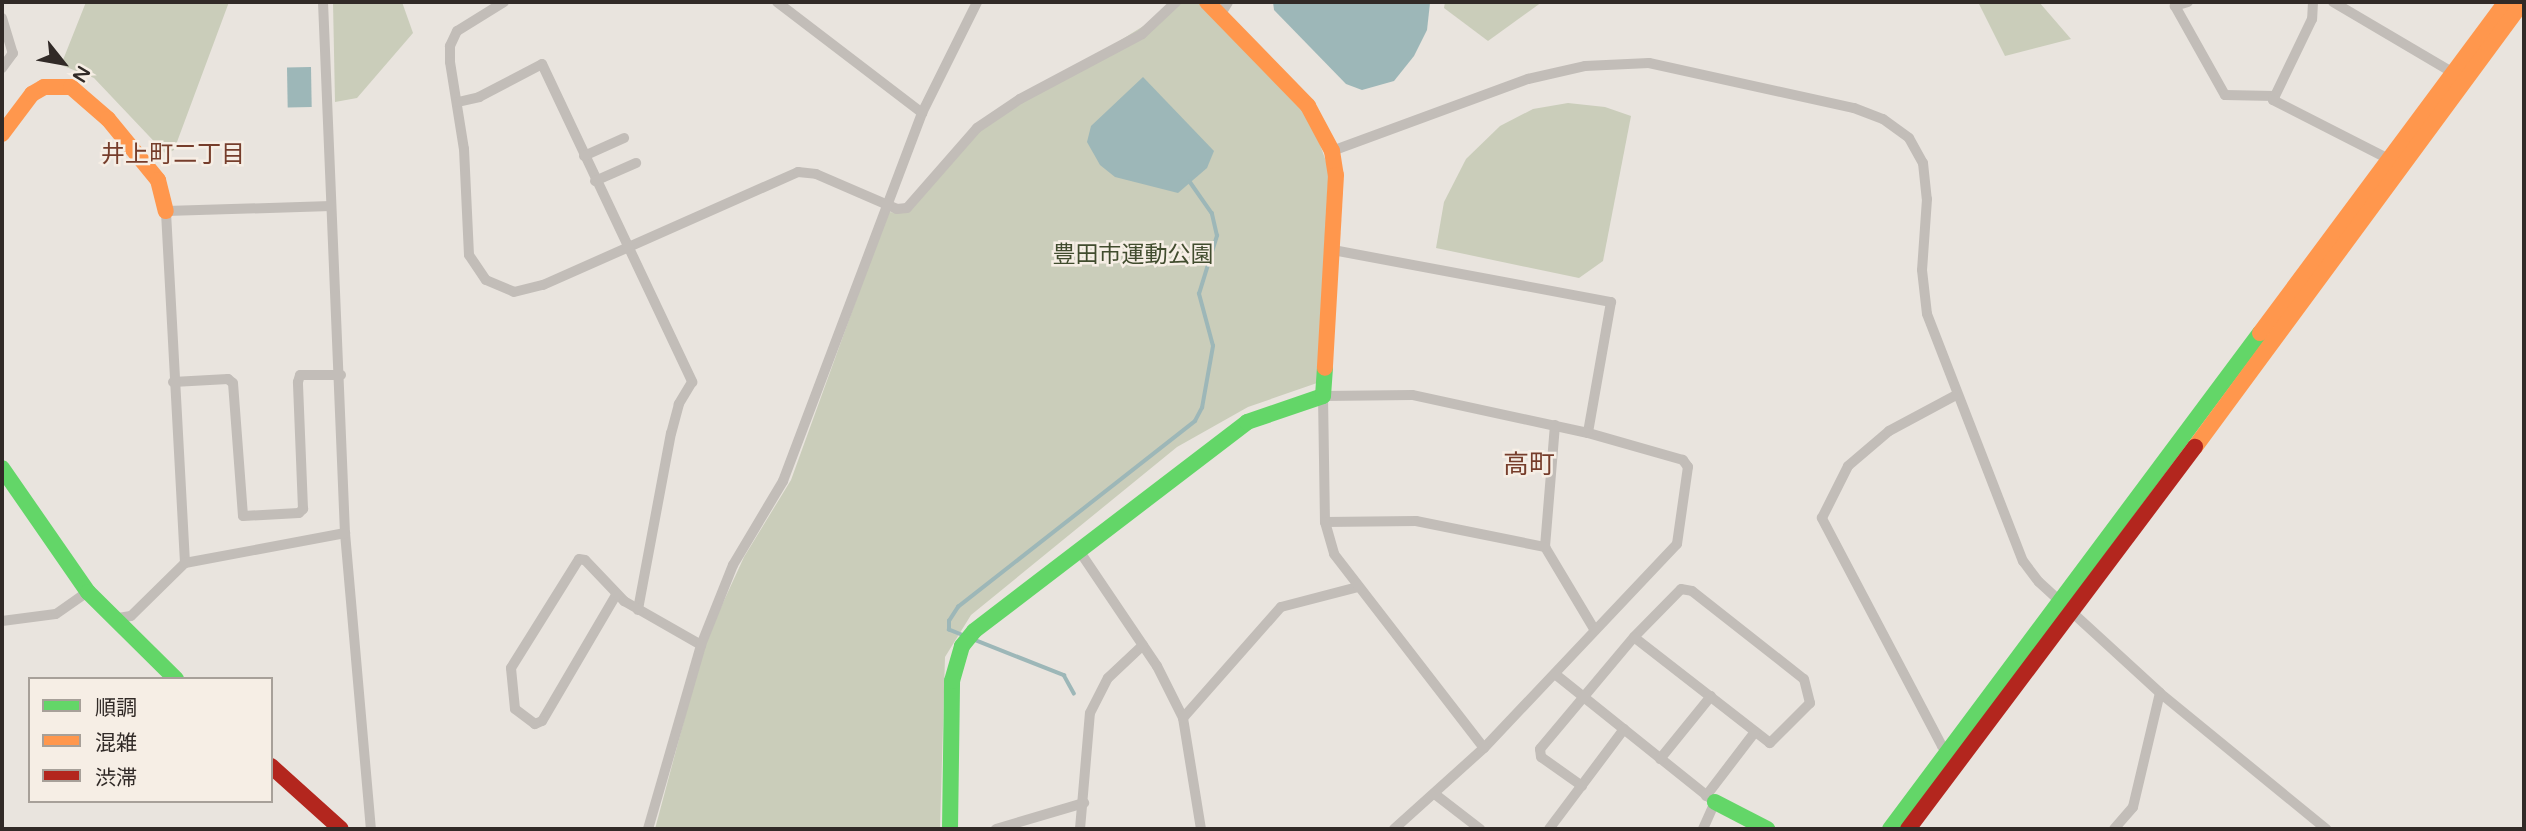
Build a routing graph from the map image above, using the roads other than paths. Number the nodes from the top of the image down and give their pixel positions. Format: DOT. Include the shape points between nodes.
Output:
graph roads {
  1 [pos="323,2"];
  2 [pos="504,2"];
  3 [pos="777,2"];
  4 [pos="976,2"];
  5 [pos="1176,2"];
  6 [pos="1207,2"];
  7 [pos="2188,2"];
  8 [pos="2313,2"];
  9 [pos="2333,2"];
  10 [pos="2506,2"];
  11 [pos="2524,2"];
  12 [pos="483,7"];
  13 [pos="1224,9"];
  14 [pos="2,18"];
  15 [pos="2,68"];
  16 [pos="2460,78"];
  17 [pos="2275,96"];
  18 [pos="458,102"];
  19 [pos="922,113"];
  20 [pos="2,133"];
  21 [pos="624,138"];
  22 [pos="1332,150"];
  23 [pos="584,156"];
  24 [pos="2391,160"];
  25 [pos="636,163"];
  26 [pos="596,181"];
  27 [pos="889,205"];
  28 [pos="331,206"];
  29 [pos="166,211"];
  30 [pos="626,248"];
  31 [pos="1333,250"];
  32 [pos="341,376"];
  33 [pos="173,383"];
  34 [pos="1956,395"];
  35 [pos="1323,397"];
  36 [pos="1555,425"];
  37 [pos="1588,433"];
  38 [pos="2,468"];
  39 [pos="1325,522"];
  40 [pos="345,533"];
  41 [pos="1545,547"];
  42 [pos="1078,549"];
  43 [pos="185,563"];
  44 [pos="1358,587"];
  45 [pos="88,592"];
  46 [pos="616,595"];
  47 [pos="2067,607"];
  48 [pos="638,610"];
  49 [pos="112,619"];
  50 [pos="2,621"];
  51 [pos="1594,629"];
  52 [pos="1634,637"];
  53 [pos="701,645"];
  54 [pos="1143,645"];
  55 [pos="1555,674"];
  56 [pos="174,677"];
  57 [pos="2160,693"];
  58 [pos="1583,696"];
  59 [pos="1712,696"];
  60 [pos="1182,718"];
  61 [pos="1624,729"];
  62 [pos="1755,732"];
  63 [pos="1484,748"];
  64 [pos="1950,752"];
  65 [pos="1660,759"];
  66 [pos="273,768"];
  67 [pos="1582,786"];
  68 [pos="1436,795"];
  69 [pos="1710,799"];
  70 [pos="1084,803"];
  71 [pos="1039,816"];
  72 [pos="341,829"];
  73 [pos="371,829"];
  74 [pos="648,829"];
  75 [pos="950,829"];
  76 [pos="996,829"];
  77 [pos="1040,829"];
  78 [pos="1080,829"];
  79 [pos="1201,829"];
  80 [pos="1394,829"];
  81 [pos="1480,829"];
  82 [pos="1549,829"];
  83 [pos="1703,829"];
  84 [pos="1767,829"];
  85 [pos="1890,829"];
  86 [pos="1908,829"];
  87 [pos="2114,829"];
  88 [pos="2326,829"];
  1 -- 28 [label="street"];
  2 -- 12 [label="street"];
  3 -- 19 [label="street"];
  4 -- 19 [label="street"];
  5 -- 27 [label="street" via="1142,34 1020,99 977,128 907,208"];
  6 -- 13 [label="street"];
  7 -- 17 [label="street" via="2175,6 2225,95"];
  8 -- 17 [label="street" via="2312,19"];
  9 -- 16 [label="street"];
  10 -- 16 [label="street"];
  11 -- 16 [label="street"];
  12 -- 18 [label="street" via="452,39 450,62"];
  13 -- 22 [label="street" via="1308,106"];
  14 -- 15 [label="street" via="13,53"];
  16 -- 24 [label="street"];
  16 -- 47 [label="street"];
  17 -- 24 [label="street" via="2273,100"];
  18 -- 23 [label="street" via="479,97 542,64"];
  18 -- 30 [label="street" via="469,255 486,280 514,292 532,289"];
  19 -- 27 [label="street"];
  20 -- 29 [label="street" via="32,94 44,87 71,87 108,119 158,180"];
  21 -- 23 [label="street"];
  22 -- 31 [label="street" via="1336,175"];
  22 -- 34 [label="street" via="1528,79 1585,66 1649,63 1854,108 1883,119 1909,138 1923,163 1927,199 1922,270 1927,314"];
  23 -- 26 [label="street"];
  24 -- 47 [label="street"];
  25 -- 26 [label="street"];
  26 -- 30 [label="street"];
  27 -- 30 [label="street" via="816,174 798,172"];
  27 -- 53 [label="street" via="783,481 733,565"];
  28 -- 29 [label="street"];
  28 -- 32 [label="street"];
  29 -- 33 [label="street"];
  30 -- 48 [label="street" via="692,382 679,404 671,433"];
  31 -- 35 [label="street"];
  31 -- 37 [label="street" via="1611,302"];
  32 -- 33 [label="street" via="300,375 298,382 303,509 257,515 241,513 233,383 228,379"];
  32 -- 40 [label="street"];
  33 -- 43 [label="street"];
  34 -- 47 [label="street" via="2023,561"];
  34 -- 64 [label="street" via="1889,431 1847,466 1822,518 1942,746"];
  35 -- 36 [label="street" via="1412,395"];
  35 -- 39 [label="street"];
  35 -- 42 [label="street" via="1247,422"];
  36 -- 37 [label="street"];
  36 -- 41 [label="street"];
  37 -- 51 [label="street" via="1683,460 1688,467 1677,544"];
  38 -- 45 [label="street"];
  39 -- 41 [label="street" via="1416,522"];
  39 -- 44 [label="street" via="1334,554"];
  40 -- 43 [label="street"];
  40 -- 73 [label="street"];
  41 -- 51 [label="street"];
  42 -- 54 [label="street"];
  42 -- 75 [label="street" via="980,625 962,646 951,681"];
  43 -- 49 [label="street" via="131,616"];
  44 -- 60 [label="street" via="1281,607"];
  44 -- 63 [label="street"];
  45 -- 49 [label="street"];
  45 -- 50 [label="street" via="55,614"];
  46 -- 46 [label="street" via="579,559 512,668 515,709 535,724 542,721"];
  46 -- 48 [label="street"];
  47 -- 57 [label="street"];
  47 -- 64 [label="street"];
  47 -- 86 [label="street"];
  48 -- 53 [label="street"];
  49 -- 56 [label="street"];
  51 -- 55 [label="street"];
  52 -- 58 [label="street"];
  52 -- 59 [label="street"];
  52 -- 62 [label="street" via="1678,591 1692,591 1804,679 1810,703 1776,740 1770,743"];
  53 -- 74 [label="street"];
  54 -- 60 [label="street"];
  54 -- 70 [label="street" via="1108,678 1090,713"];
  55 -- 58 [label="street"];
  55 -- 63 [label="street"];
  57 -- 87 [label="street" via="2133,807"];
  57 -- 88 [label="street"];
  58 -- 61 [label="street"];
  58 -- 67 [label="street" via="1539,753"];
  59 -- 62 [label="street"];
  59 -- 65 [label="street"];
  60 -- 79 [label="street"];
  61 -- 65 [label="street"];
  61 -- 67 [label="street"];
  62 -- 69 [label="street"];
  63 -- 68 [label="street"];
  64 -- 85 [label="street"];
  65 -- 69 [label="street"];
  66 -- 72 [label="street"];
  67 -- 82 [label="street"];
  68 -- 80 [label="street"];
  68 -- 81 [label="street"];
  69 -- 83 [label="street"];
  69 -- 84 [label="street"];
  70 -- 71 [label="street"];
  70 -- 78 [label="street"];
  71 -- 76 [label="street"];
  71 -- 77 [label="street"];
}
